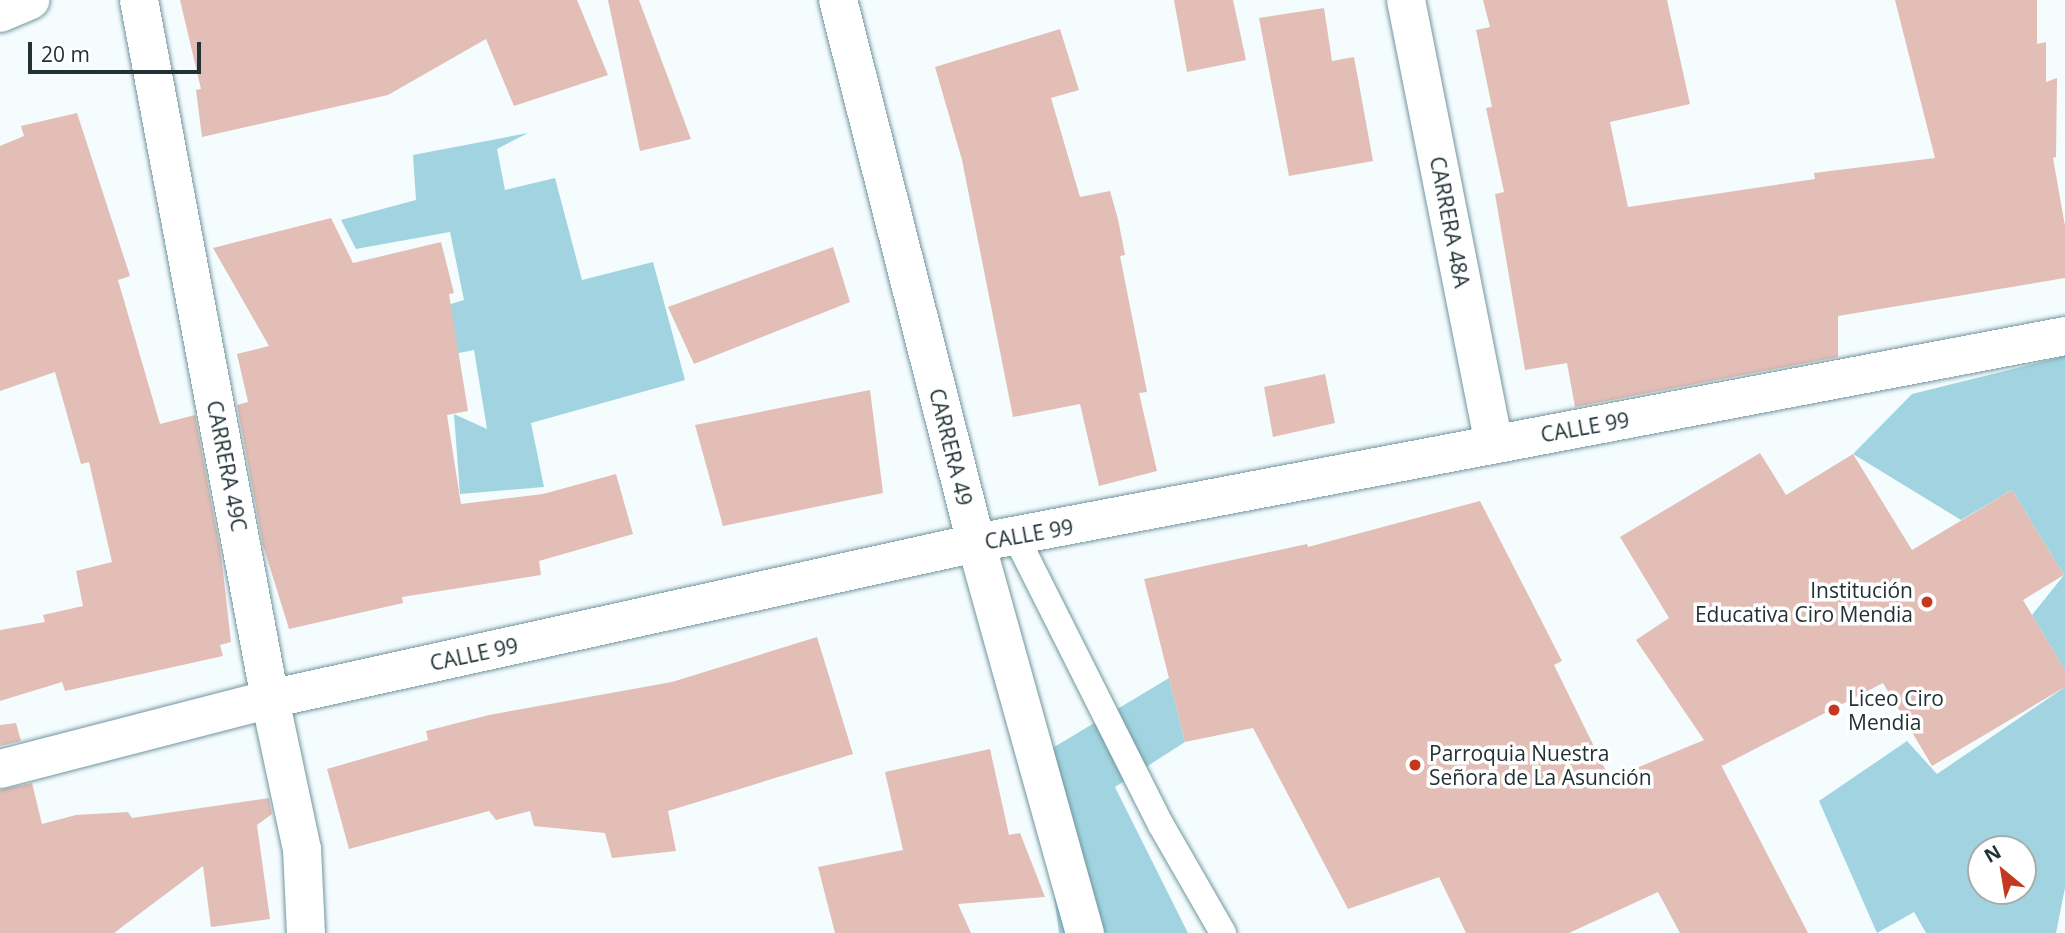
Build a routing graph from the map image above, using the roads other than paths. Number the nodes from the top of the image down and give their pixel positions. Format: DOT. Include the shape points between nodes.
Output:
graph roads {
  1 [pos="30,0"];
  2 [pos="139,0"];
  3 [pos="838,0"];
  4 [pos="1406,0"];
  5 [pos="0,13"];
  6 [pos="2065,336"];
  7 [pos="1494,444"];
  8 [pos="1016,537"];
  9 [pos="976,543"];
  10 [pos="270,699"];
  11 [pos="0,769"];
  12 [pos="306,933"];
  13 [pos="1085,933"];
  14 [pos="1223,933"];
  1 -- 5 [label="street"];
  2 -- 10 [label="street, CARRERA 49C"];
  3 -- 9 [label="street, CARRERA 49"];
  4 -- 7 [label="street, CARRERA 48A"];
  6 -- 7 [label="street, CALLE 99"];
  7 -- 8 [label="street, CALLE 99"];
  8 -- 9 [label="street, CALLE 99"];
  8 -- 14 [label="lane" via="1161,825"];
  9 -- 10 [label="street, CALLE 99"];
  9 -- 13 [label="street, CARRERA 49"];
  10 -- 11 [label="street, CALLE 99"];
  10 -- 12 [label="street, CARRERA 49C" via="302,849"];
}
